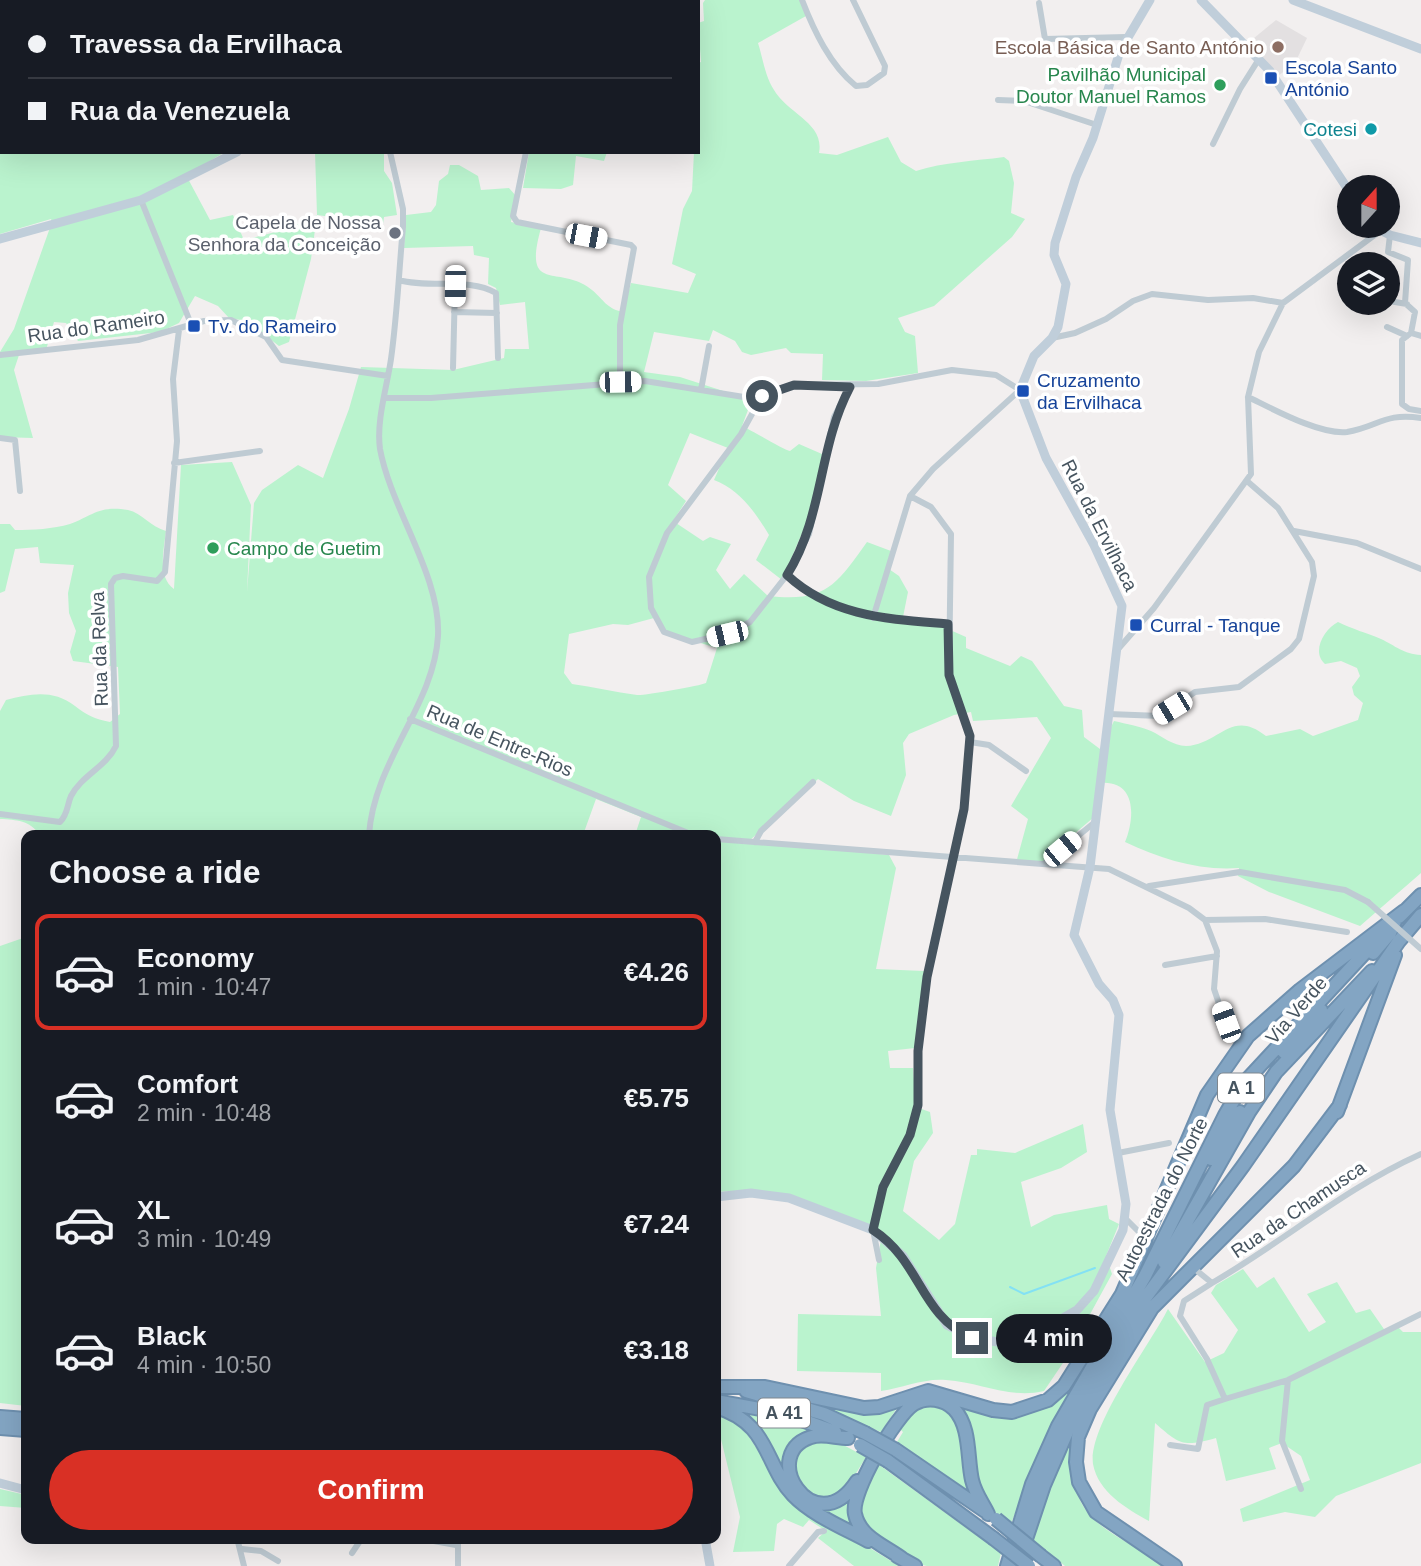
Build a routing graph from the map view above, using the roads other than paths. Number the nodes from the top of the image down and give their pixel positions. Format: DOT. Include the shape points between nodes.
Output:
graph roads {
  1 [pos="802,0"];
  2 [pos="853,0"];
  3 [pos="1150,0"];
  4 [pos="1201,0"];
  5 [pos="1293,0"];
  6 [pos="1039,3"];
  7 [pos="1126,37"];
  8 [pos="1421,49"];
  9 [pos="1259,59"];
  10 [pos="998,100"];
  11 [pos="1097,125"];
  12 [pos="1213,144"];
  13 [pos="233,154"];
  14 [pos="390,154"];
  15 [pos="526,154"];
  16 [pos="1338,175"];
  17 [pos="141,200"];
  18 [pos="1364,238"];
  19 [pos="1390,238"];
  20 [pos="1400,238"];
  21 [pos="0,239"];
  22 [pos="1421,243"];
  23 [pos="398,280"];
  24 [pos="455,286"];
  25 [pos="1283,303"];
  26 [pos="1400,303"];
  27 [pos="1407,304"];
  28 [pos="454,312"];
  29 [pos="496,313"];
  30 [pos="191,324"];
  31 [pos="1387,327"];
  32 [pos="179,330"];
  33 [pos="1409,335"];
  34 [pos="1421,336"];
  35 [pos="1052,338"];
  36 [pos="709,346"];
  37 [pos="0,355"];
  38 [pos="498,358"];
  39 [pos="453,368"];
  40 [pos="388,376"];
  41 [pos="620,382"];
  42 [pos="850,387"];
  43 [pos="701,390"];
  44 [pos="1020,390"];
  45 [pos="762,396"];
  46 [pos="1248,397"];
  47 [pos="385,398"];
  48 [pos="1421,411"];
  49 [pos="1421,418"];
  50 [pos="0,438"];
  51 [pos="260,451"];
  52 [pos="174,463"];
  53 [pos="1247,481"];
  54 [pos="20,491"];
  55 [pos="911,496"];
  56 [pos="1294,531"];
  57 [pos="1421,569"];
  58 [pos="787,575"];
  59 [pos="873,618"];
  60 [pos="948,624"];
  61 [pos="1119,648"];
  62 [pos="1109,714"];
  63 [pos="410,719"];
  64 [pos="970,742"];
  65 [pos="1026,771"];
  66 [pos="813,782"];
  67 [pos="0,814"];
  68 [pos="1096,820"];
  69 [pos="370,830"];
  70 [pos="681,830"];
  71 [pos="721,839"];
  72 [pos="755,842"];
  73 [pos="953,858"];
  74 [pos="1045,863"];
  75 [pos="1090,867"];
  76 [pos="1149,886"];
  77 [pos="1421,895"];
  78 [pos="1400,915"];
  79 [pos="1421,915"];
  80 [pos="1205,920"];
  81 [pos="1347,932"];
  82 [pos="1399,941"];
  83 [pos="1421,949"];
  84 [pos="1217,956"];
  85 [pos="1165,965"];
  86 [pos="1229,1033"];
  87 [pos="1169,1143"];
  88 [pos="1118,1153"];
  89 [pos="1421,1154"];
  90 [pos="721,1197"];
  91 [pos="1126,1219"];
  92 [pos="873,1230"];
  93 [pos="1123,1230"];
  94 [pos="879,1260"];
  95 [pos="1196,1270"];
  96 [pos="1212,1283"];
  97 [pos="1140,1305"];
  98 [pos="1421,1314"];
  99 [pos="1288,1380"];
  100 [pos="721,1388"];
  101 [pos="743,1390"];
  102 [pos="938,1393"];
  103 [pos="1225,1399"];
  104 [pos="721,1402"];
  105 [pos="721,1410"];
  106 [pos="0,1417"];
  107 [pos="21,1419"];
  108 [pos="0,1428"];
  109 [pos="21,1430"];
  110 [pos="848,1438"];
  111 [pos="863,1439"];
  112 [pos="1170,1445"];
  113 [pos="892,1455"];
  114 [pos="0,1483"];
  115 [pos="21,1489"];
  116 [pos="1301,1489"];
  117 [pos="992,1516"];
  118 [pos="824,1531"];
  119 [pos="240,1544"];
  120 [pos="358,1544"];
  121 [pos="457,1544"];
  122 [pos="706,1544"];
  123 [pos="242,1549"];
  124 [pos="1156,1551"];
  125 [pos="352,1553"];
  126 [pos="278,1561"];
  127 [pos="910,1563"];
  128 [pos="244,1566"];
  129 [pos="458,1566"];
  130 [pos="710,1566"];
  131 [pos="789,1566"];
  132 [pos="1006,1566"];
  133 [pos="1017,1566"];
  134 [pos="1029,1566"];
  135 [pos="1054,1566"];
  136 [pos="1175,1566"];
  137 [pos="1187,1566"];
  1 -- 2 [label="street" via="844,77 856,86 873,81 884,73 885,66"];
  3 -- 7 [label="street"];
  4 -- 9 [label="street"];
  5 -- 8 [label="street"];
  6 -- 7 [label="street" via="1045,39"];
  7 -- 11 [label="street"];
  9 -- 12 [label="street"];
  9 -- 16 [label="street"];
  10 -- 11 [label="street" via="1024,101"];
  11 -- 35 [label="street" via="1054,247 1066,284"];
  13 -- 17 [label="street"];
  14 -- 23 [label="street" via="402,209"];
  15 -- 41 [label="street" via="513,215 517,222 634,248 620,325"];
  17 -- 21 [label="street"];
  17 -- 30 [label="street"];
  18 -- 25 [label="street"];
  19 -- 27 [label="street" via="1388,252 1408,260"];
  20 -- 22 [label="street"];
  23 -- 24 [label="street"];
  23 -- 40 [label="street"];
  24 -- 28 [label="street"];
  24 -- 29 [label="street" via="484,286 496,293"];
  25 -- 35 [label="street" via="1152,294 1076,333"];
  25 -- 46 [label="street" via="1259,352"];
  26 -- 27 [label="street"];
  27 -- 33 [label="street" via="1415,312"];
  28 -- 29 [label="street"];
  28 -- 39 [label="street"];
  29 -- 38 [label="street"];
  30 -- 32 [label="street, Rua do Rameiro"];
  30 -- 40 [label="street, Rua do Rameiro" via="231,320 266,337 282,360"];
  31 -- 33 [label="street"];
  32 -- 37 [label="street, Rua do Rameiro" via="138,340"];
  32 -- 52 [label="street" via="173,379"];
  33 -- 34 [label="street"];
  33 -- 48 [label="street" via="1402,340 1402,404"];
  35 -- 44 [label="street" via="1034,356"];
  36 -- 43 [label="street"];
  40 -- 47 [label="street"];
  41 -- 43 [label="street"];
  41 -- 47 [label="street"];
  42 -- 44 [label="street" via="952,370 996,375"];
  42 -- 45 [label="street" via="794,385"];
  42 -- 58 [label="street" via="834,417 808,534"];
  43 -- 45 [label="street"];
  44 -- 55 [label="street" via="933,469"];
  44 -- 61 [label="street, Rua da Ervilhaca" via="1046,458 1119,596"];
  45 -- 58 [label="street" via="741,434 667,533 649,577 651,608 664,632 692,642 727,634 750,622"];
  46 -- 49 [label="street" via="1323,429 1345,432 1388,416"];
  46 -- 53 [label="street" via="1253,449"];
  47 -- 63 [label="street" via="380,446 430,586 438,635 429,676"];
  50 -- 54 [label="street" via="15,440"];
  51 -- 52 [label="street"];
  52 -- 67 [label="street, Rua da Relva" via="165,572 157,581 123,576 111,584 116,746 109,761 71,796 60,822"];
  53 -- 56 [label="street" via="1278,508"];
  53 -- 61 [label="street"];
  55 -- 59 [label="street"];
  55 -- 60 [label="street" via="931,507 951,534"];
  56 -- 57 [label="street" via="1357,543"];
  56 -- 62 [label="street" via="1312,562 1314,576 1299,639 1291,649 1239,687 1195,692 1160,716"];
  58 -- 59 [label="street" via="802,589 836,607"];
  59 -- 60 [label="street"];
  60 -- 64 [label="street" via="949,675"];
  61 -- 62 [label="street, Rua da Ervilhaca"];
  62 -- 68 [label="street, Rua da Ervilhaca"];
  63 -- 69 [label="street, Rua de Entre-Rios" via="385,769"];
  63 -- 70 [label="street, Rua de Entre-Rios"];
  64 -- 65 [label="street" via="989,745"];
  64 -- 73 [label="street" via="964,809"];
  66 -- 72 [label="street"];
  68 -- 74 [label="street"];
  68 -- 75 [label="street, Rua da Ervilhaca"];
  71 -- 72 [label="street"];
  72 -- 73 [label="street"];
  73 -- 74 [label="street"];
  73 -- 92 [label="street" via="927,977 918,1051 918,1105 910,1135 883,1187"];
  74 -- 75 [label="street"];
  75 -- 76 [label="street" via="1109,869"];
  75 -- 88 [label="street, Rua da Ervilhaca" via="1074,935 1119,1015 1110,1101"];
  76 -- 80 [label="street"];
  76 -- 83 [label="street, bridge" via="1240,872 1345,890 1368,902"];
  77 -- 78 [label="highway, Autoestrada do Norte / A 1"];
  78 -- 102 [label="highway" via="1300,990 1248,1036 1219,1088 1207,1095 1122,1294 1064,1386 1048,1400 1012,1412"];
  78 -- 132 [label="highway, Autoestrada do Norte / A 1" via="1243,1084 1145,1276 1058,1426 1032,1484"];
  79 -- 82 [label="highway, Autoestrada do Norte / A 1"];
  80 -- 81 [label="street" via="1265,919"];
  80 -- 84 [label="street"];
  82 -- 97 [label="highway, Autoestrada do Norte / A 1"];
  82 -- 97 [label="highway, Via Verde" via="1276,1072 1224,1153"];
  82 -- 124 [label="highway, A 1" via="1340,1105 1306,1158 1152,1308 1090,1409 1078,1437 1076,1462 1087,1500 1124,1533"];
  84 -- 85 [label="street"];
  84 -- 86 [label="street" via="1214,989"];
  87 -- 88 [label="street"];
  88 -- 91 [label="street, Rua da Ervilhaca"];
  89 -- 96 [label="street, Rua da Chamusca" via="1368,1180 1264,1253"];
  90 -- 92 [label="street" via="789,1198"];
  91 -- 93 [label="street"];
  91 -- 93 [label="street" via="1139,1233"];
  92 -- 93 [label="street" via="903,1256 938,1314 959,1332 986,1341 1014,1342 1077,1310 1094,1291"];
  92 -- 94 [label="street"];
  95 -- 96 [label="street"];
  96 -- 103 [label="street, Rua da Chamusca" via="1184,1301 1180,1316"];
  97 -- 133 [label="highway, Autoestrada do Norte / A 1" via="1067,1432"];
  98 -- 99 [label="street"];
  99 -- 103 [label="street"];
  99 -- 116 [label="street" via="1282,1441"];
  100 -- 101 [label="highway, A 41"];
  101 -- 102 [label="highway" via="765,1387 864,1408 918,1393"];
  101 -- 111 [label="highway, A 41" via="824,1414"];
  102 -- 110 [label="highway" via="919,1396 898,1411 855,1485 840,1500 817,1503 797,1492 789,1471 801,1442 824,1435"];
  103 -- 112 [label="street" via="1207,1405 1198,1449"];
  104 -- 110 [label="highway, A 41" via="782,1413"];
  105 -- 127 [label="highway" via="750,1427 769,1451 784,1484 803,1505"];
  106 -- 107 [label="highway"];
  108 -- 109 [label="highway"];
  110 -- 111 [label="highway, A 41"];
  111 -- 113 [label="highway, A 41, bridge"];
  113 -- 117 [label="highway, A 41"];
  113 -- 134 [label="highway, A 41, bridge"];
  114 -- 115 [label="street"];
  117 -- 127 [label="highway" via="972,1479 962,1420 946,1403 934,1400 913,1405 895,1426 855,1499 855,1513 867,1536"];
  117 -- 135 [label="highway, A 41, bridge"];
  118 -- 131 [label="street" via="818,1532"];
  119 -- 123 [label="street"];
  120 -- 125 [label="street"];
  121 -- 129 [label="street"];
  122 -- 130 [label="street"];
  123 -- 126 [label="street" via="261,1551"];
  123 -- 128 [label="street"];
  124 -- 136 [label="highway"];
  124 -- 137 [label="highway"];
}
